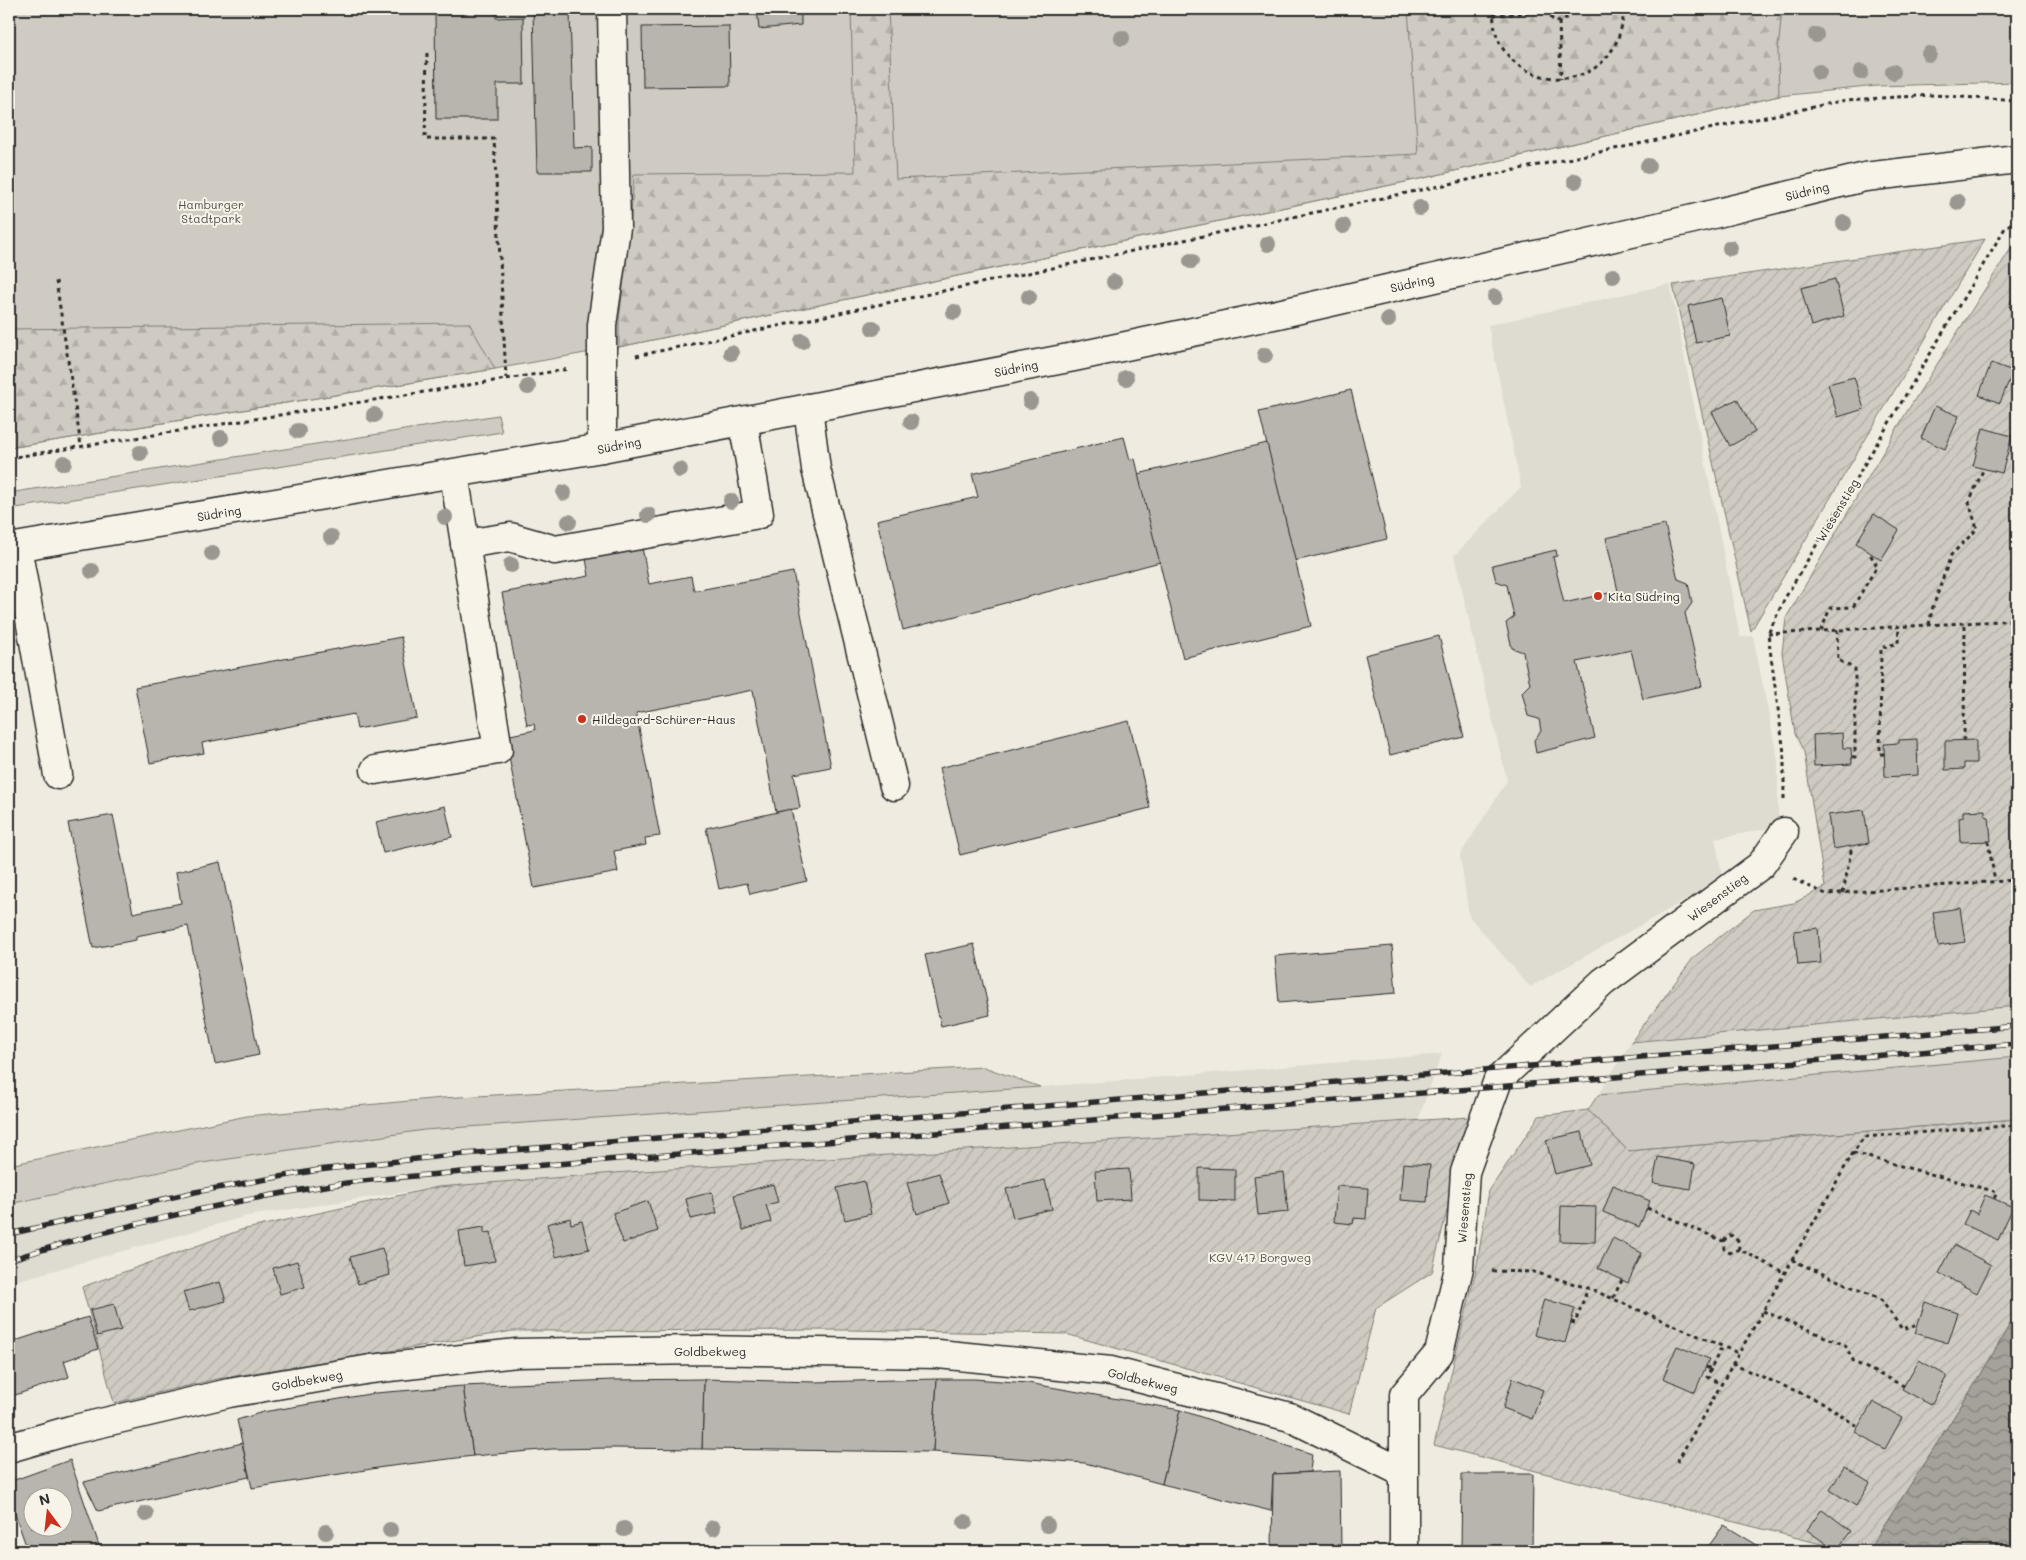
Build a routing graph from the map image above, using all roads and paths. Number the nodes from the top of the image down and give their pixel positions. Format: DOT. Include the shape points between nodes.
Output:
graph roads {
  1 [pos="612,9"];
  2 [pos="1494,9"];
  3 [pos="1615,9"];
  4 [pos="1624,9"];
  5 [pos="1549,10"];
  6 [pos="1569,10"];
  7 [pos="1493,14"];
  8 [pos="1559,22"];
  9 [pos="427,53"];
  10 [pos="1562,79"];
  11 [pos="2017,101"];
  12 [pos="2017,159"];
  13 [pos="2017,219"];
  14 [pos="56,281"];
  15 [pos="602,364"];
  16 [pos="506,378"];
  17 [pos="808,408"];
  18 [pos="743,421"];
  19 [pos="81,446"];
  20 [pos="602,448"];
  21 [pos="9,458"];
  22 [pos="1984,468"];
  23 [pos="454,474"];
  24 [pos="465,544"];
  25 [pos="13,547"];
  26 [pos="1869,552"];
  27 [pos="2017,620"];
  28 [pos="1965,623"];
  29 [pos="1929,625"];
  30 [pos="1898,626"];
  31 [pos="1837,630"];
  32 [pos="1821,631"];
  33 [pos="1768,634"];
  34 [pos="1964,741"];
  35 [pos="1884,754"];
  36 [pos="1851,756"];
  37 [pos="375,770"];
  38 [pos="58,775"];
  39 [pos="894,786"];
  40 [pos="1784,832"];
  41 [pos="1988,841"];
  42 [pos="1852,846"];
  43 [pos="1761,865"];
  44 [pos="2017,880"];
  45 [pos="1995,881"];
  46 [pos="1843,893"];
  47 [pos="2017,1125"];
  48 [pos="1853,1154"];
  49 [pos="1994,1199"];
  50 [pos="1648,1208"];
  51 [pos="1723,1241"];
  52 [pos="1739,1249"];
  53 [pos="1792,1260"];
  54 [pos="1459,1268"];
  55 [pos="1784,1273"];
  56 [pos="1622,1280"];
  57 [pos="1588,1288"];
  58 [pos="1613,1298"];
  59 [pos="1763,1311"];
  60 [pos="1571,1322"];
  61 [pos="1918,1324"];
  62 [pos="1722,1346"];
  63 [pos="1738,1353"];
  64 [pos="1732,1364"];
  65 [pos="1706,1367"];
  66 [pos="1712,1369"];
  67 [pos="1721,1384"];
  68 [pos="1904,1386"];
  69 [pos="1858,1427"];
  70 [pos="9,1448"];
  71 [pos="1677,1462"];
  72 [pos="1402,1472"];
  73 [pos="1404,1551"];
  1 -- 15 [label="street" via="616,228 602,325"];
  2 -- 7 [label="path"];
  3 -- 6 [label="path"];
  4 -- 10 [label="path" via="1623,26 1608,57 1578,76"];
  5 -- 7 [label="path"];
  5 -- 8 [label="path" via="1553,20"];
  6 -- 8 [label="path" via="1566,20"];
  7 -- 10 [label="path" via="1503,48 1514,61 1528,71"];
  8 -- 10 [label="path"];
  9 -- 16 [label="path" via="425,139 494,139"];
  11 -- 15 [label="path" via="1934,95 1846,100"];
  12 -- 17 [label="street, Südring" via="1865,177 1278,314"];
  13 -- 33 [label="path, Wiesenstieg" via="2005,228 1785,598"];
  14 -- 19 [label="path"];
  15 -- 16 [label="path"];
  15 -- 20 [label="street"];
  16 -- 19 [label="path"];
  17 -- 18 [label="street, Südring"];
  17 -- 39 [label="street" via="816,469"];
  18 -- 20 [label="street, Südring"];
  18 -- 24 [label="street" via="759,514 555,550 510,536"];
  19 -- 21 [label="path"];
  20 -- 23 [label="street, Südring"];
  22 -- 29 [label="path" via="1969,502 1977,528 1951,555"];
  23 -- 24 [label="street"];
  23 -- 25 [label="street, Südring"];
  24 -- 37 [label="street" via="498,750"];
  25 -- 38 [label="street"];
  26 -- 32 [label="path" via="1877,566 1853,607 1830,608"];
  27 -- 28 [label="path"];
  28 -- 29 [label="path"];
  28 -- 34 [label="path"];
  29 -- 30 [label="path"];
  30 -- 31 [label="path"];
  30 -- 35 [label="path" via="1898,643 1881,648 1880,754"];
  31 -- 32 [label="path"];
  31 -- 36 [label="path" via="1838,660 1855,669 1855,757"];
  32 -- 33 [label="path"];
  33 -- 40 [label="path" via="1784,753"];
  40 -- 43 [label="street, Wiesenstieg"];
  41 -- 45 [label="path"];
  42 -- 46 [label="path"];
  43 -- 46 [label="path" via="1826,894"];
  43 -- 54 [label="street, Wiesenstieg" via="1603,982 1498,1080 1466,1172"];
  44 -- 45 [label="path"];
  45 -- 46 [label="path"];
  47 -- 48 [label="path" via="1864,1138"];
  48 -- 49 [label="path" via="1997,1192"];
  48 -- 53 [label="path"];
  50 -- 51 [label="path"];
  51 -- 52 [label="path" via="1724,1249 1730,1253"];
  51 -- 52 [label="path" via="1731,1235 1738,1241"];
  52 -- 55 [label="path"];
  53 -- 55 [label="path"];
  53 -- 61 [label="path" via="1881,1300 1902,1329"];
  54 -- 57 [label="path" via="1534,1272"];
  54 -- 72 [label="street, Wiesenstieg" via="1439,1353 1404,1395"];
  55 -- 59 [label="path"];
  56 -- 58 [label="path"];
  57 -- 58 [label="path"];
  57 -- 60 [label="path" via="1575,1323"];
  58 -- 62 [label="path"];
  59 -- 63 [label="path"];
  59 -- 68 [label="path" via="1845,1345 1854,1362"];
  62 -- 63 [label="path"];
  62 -- 66 [label="path"];
  63 -- 64 [label="path"];
  64 -- 67 [label="path"];
  64 -- 69 [label="path" via="1822,1402"];
  65 -- 66 [label="path"];
  66 -- 67 [label="path" via="1708,1377"];
  67 -- 71 [label="path"];
  70 -- 72 [label="street, Goldbekweg" via="229,1393 370,1369 517,1354 730,1350 938,1354 1111,1371 1290,1417"];
  72 -- 73 [label="street, Wiesenstieg"];
}
